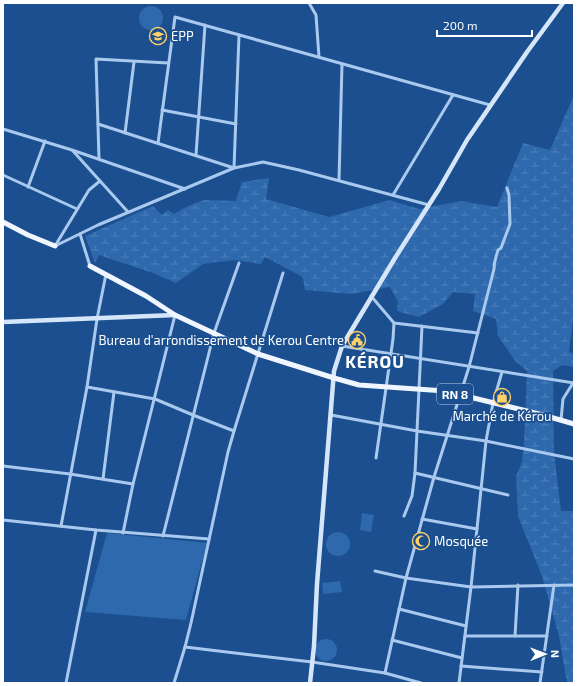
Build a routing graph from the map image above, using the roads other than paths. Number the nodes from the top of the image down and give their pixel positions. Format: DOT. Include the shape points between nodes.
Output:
graph roads {
  1 [pos="309,3"];
  2 [pos="563,3"];
  3 [pos="205,25"];
  4 [pos="239,35"];
  5 [pos="319,57"];
  6 [pos="134,62"];
  7 [pos="168,63"];
  8 [pos="342,64"];
  9 [pos="453,95"];
  10 [pos="490,105"];
  11 [pos="162,110"];
  12 [pos="198,117"];
  13 [pos="98,124"];
  14 [pos="236,124"];
  15 [pos="3,129"];
  16 [pos="125,133"];
  17 [pos="45,141"];
  18 [pos="158,143"];
  19 [pos="72,150"];
  20 [pos="196,155"];
  21 [pos="99,159"];
  22 [pos="234,168"];
  23 [pos="3,175"];
  24 [pos="338,180"];
  25 [pos="100,181"];
  26 [pos="28,187"];
  27 [pos="184,188"];
  28 [pos="507,188"];
  29 [pos="393,195"];
  30 [pos="429,204"];
  31 [pos="76,209"];
  32 [pos="128,212"];
  33 [pos="3,222"];
  34 [pos="80,234"];
  35 [pos="55,246"];
  36 [pos="239,263"];
  37 [pos="90,266"];
  38 [pos="283,273"];
  39 [pos="106,274"];
  40 [pos="371,296"];
  41 [pos="175,315"];
  42 [pos="97,319"];
  43 [pos="3,322"];
  44 [pos="394,323"];
  45 [pos="422,326"];
  46 [pos="478,333"];
  47 [pos="214,334"];
  48 [pos="342,346"];
  49 [pos="258,354"];
  50 [pos="391,354"];
  51 [pos="421,359"];
  52 [pos="469,367"];
  53 [pos="502,372"];
  54 [pos="334,378"];
  55 [pos="573,383"];
  56 [pos="387,386"];
  57 [pos="87,387"];
  58 [pos="419,389"];
  59 [pos="114,392"];
  60 [pos="460,395"];
  61 [pos="154,399"];
  62 [pos="493,403"];
  63 [pos="193,415"];
  64 [pos="331,415"];
  65 [pos="561,420"];
  66 [pos="381,424"];
  67 [pos="574,424"];
  68 [pos="234,431"];
  69 [pos="417,431"];
  70 [pos="447,435"];
  71 [pos="486,441"];
  72 [pos="376,458"];
  73 [pos="574,459"];
  74 [pos="3,466"];
  75 [pos="415,473"];
  76 [pos="70,474"];
  77 [pos="434,477"];
  78 [pos="103,479"];
  79 [pos="133,484"];
  80 [pos="482,489"];
  81 [pos="508,496"];
  82 [pos="404,516"];
  83 [pos="422,519"];
  84 [pos="3,520"];
  85 [pos="61,526"];
  86 [pos="477,529"];
  87 [pos="96,530"];
  88 [pos="123,532"];
  89 [pos="163,536"];
  90 [pos="209,539"];
  91 [pos="375,571"];
  92 [pos="406,578"];
  93 [pos="518,585"];
  94 [pos="554,585"];
  95 [pos="574,585"];
  96 [pos="471,587"];
  97 [pos="399,609"];
  98 [pos="466,626"];
  99 [pos="465,636"];
  100 [pos="515,636"];
  101 [pos="547,636"];
  102 [pos="392,640"];
  103 [pos="185,647"];
  104 [pos="462,658"];
  105 [pos="312,662"];
  106 [pos="461,666"];
  107 [pos="542,672"];
  108 [pos="384,674"];
  109 [pos="66,683"];
  110 [pos="174,683"];
  111 [pos="310,683"];
  112 [pos="421,683"];
  113 [pos="459,683"];
  114 [pos="540,683"];
  1 -- 5 [label="street" via="316,15"];
  2 -- 10 [label="street"];
  3 -- 4 [label="street"];
  3 -- 7 [label="street" via="175,17"];
  3 -- 12 [label="street"];
  4 -- 5 [label="street"];
  4 -- 14 [label="street"];
  5 -- 8 [label="street"];
  6 -- 7 [label="street"];
  6 -- 13 [label="street" via="96,60"];
  6 -- 16 [label="street"];
  7 -- 11 [label="street"];
  8 -- 9 [label="street"];
  8 -- 24 [label="street"];
  9 -- 10 [label="street"];
  9 -- 29 [label="street"];
  10 -- 30 [label="street"];
  11 -- 12 [label="street"];
  11 -- 18 [label="street"];
  12 -- 14 [label="street"];
  12 -- 20 [label="street"];
  13 -- 16 [label="street"];
  13 -- 21 [label="street"];
  14 -- 22 [label="street"];
  15 -- 17 [label="street"];
  16 -- 18 [label="street"];
  17 -- 19 [label="street"];
  17 -- 26 [label="street"];
  18 -- 20 [label="street"];
  19 -- 21 [label="street"];
  19 -- 25 [label="street"];
  20 -- 22 [label="street"];
  21 -- 27 [label="street"];
  22 -- 24 [label="street" via="263,162"];
  22 -- 27 [label="street"];
  23 -- 26 [label="street"];
  24 -- 29 [label="street"];
  25 -- 31 [label="street" via="89,190"];
  25 -- 32 [label="street"];
  26 -- 31 [label="street"];
  27 -- 32 [label="street"];
  28 -- 46 [label="street" via="510,224 495,257"];
  29 -- 30 [label="street"];
  30 -- 40 [label="street"];
  31 -- 35 [label="street"];
  32 -- 34 [label="street"];
  33 -- 35 [label="main road"];
  34 -- 35 [label="street"];
  34 -- 37 [label="street"];
  36 -- 47 [label="street"];
  37 -- 39 [label="main road, RN 8"];
  38 -- 49 [label="street"];
  39 -- 41 [label="main road, RN 8"];
  39 -- 42 [label="street"];
  40 -- 44 [label="street"];
  40 -- 48 [label="street"];
  41 -- 42 [label="street"];
  41 -- 47 [label="main road, RN 8"];
  41 -- 61 [label="street"];
  42 -- 43 [label="street"];
  42 -- 57 [label="street"];
  44 -- 45 [label="street"];
  44 -- 50 [label="street"];
  45 -- 46 [label="street"];
  45 -- 51 [label="street"];
  46 -- 52 [label="street"];
  47 -- 49 [label="main road, RN 8"];
  47 -- 63 [label="street"];
  48 -- 50 [label="street"];
  48 -- 54 [label="street"];
  49 -- 54 [label="main road, RN 8"];
  49 -- 68 [label="street"];
  50 -- 51 [label="street"];
  50 -- 56 [label="street"];
  51 -- 52 [label="street"];
  51 -- 58 [label="street"];
  52 -- 53 [label="street"];
  52 -- 60 [label="street"];
  53 -- 55 [label="street"];
  53 -- 62 [label="street"];
  54 -- 56 [label="main road, RN 8" via="359,385"];
  54 -- 64 [label="street"];
  55 -- 65 [label="street" via="564,399"];
  56 -- 58 [label="main road, RN 8"];
  56 -- 66 [label="street"];
  57 -- 59 [label="street"];
  57 -- 76 [label="street"];
  58 -- 60 [label="main road, RN 8"];
  58 -- 69 [label="street"];
  59 -- 61 [label="street"];
  59 -- 78 [label="street"];
  60 -- 62 [label="main road, RN 8"];
  60 -- 70 [label="street"];
  61 -- 63 [label="street"];
  61 -- 79 [label="street"];
  62 -- 65 [label="main road, RN 8"];
  62 -- 71 [label="street"];
  63 -- 68 [label="street"];
  63 -- 89 [label="street"];
  64 -- 66 [label="street"];
  64 -- 105 [label="street"];
  65 -- 67 [label="main road, RN 8"];
  66 -- 69 [label="street"];
  66 -- 72 [label="street"];
  68 -- 90 [label="street"];
  69 -- 70 [label="street"];
  69 -- 75 [label="street"];
  70 -- 71 [label="street"];
  70 -- 77 [label="street"];
  71 -- 73 [label="street"];
  71 -- 80 [label="street"];
  74 -- 76 [label="street"];
  75 -- 77 [label="street"];
  75 -- 82 [label="street" via="412,496"];
  76 -- 78 [label="street"];
  76 -- 85 [label="street"];
  77 -- 80 [label="street"];
  77 -- 83 [label="street"];
  78 -- 79 [label="street"];
  79 -- 88 [label="street"];
  80 -- 81 [label="street"];
  80 -- 86 [label="street"];
  83 -- 86 [label="street"];
  83 -- 92 [label="street"];
  84 -- 85 [label="street"];
  85 -- 87 [label="street"];
  86 -- 96 [label="street"];
  87 -- 88 [label="street"];
  87 -- 109 [label="street"];
  88 -- 89 [label="street"];
  89 -- 90 [label="street"];
  90 -- 103 [label="street"];
  91 -- 92 [label="street"];
  92 -- 96 [label="street"];
  92 -- 97 [label="street"];
  93 -- 94 [label="street"];
  93 -- 96 [label="street"];
  93 -- 100 [label="street"];
  94 -- 95 [label="street"];
  94 -- 101 [label="street"];
  96 -- 98 [label="street"];
  97 -- 98 [label="street"];
  97 -- 102 [label="street"];
  98 -- 99 [label="street"];
  99 -- 100 [label="street"];
  99 -- 104 [label="street"];
  100 -- 101 [label="street"];
  101 -- 107 [label="street"];
  102 -- 104 [label="street"];
  102 -- 108 [label="street"];
  103 -- 105 [label="street"];
  103 -- 110 [label="street"];
  104 -- 106 [label="street"];
  105 -- 108 [label="street"];
  105 -- 111 [label="street"];
  106 -- 107 [label="street"];
  106 -- 113 [label="street"];
  107 -- 114 [label="street"];
  108 -- 112 [label="street"];
}
